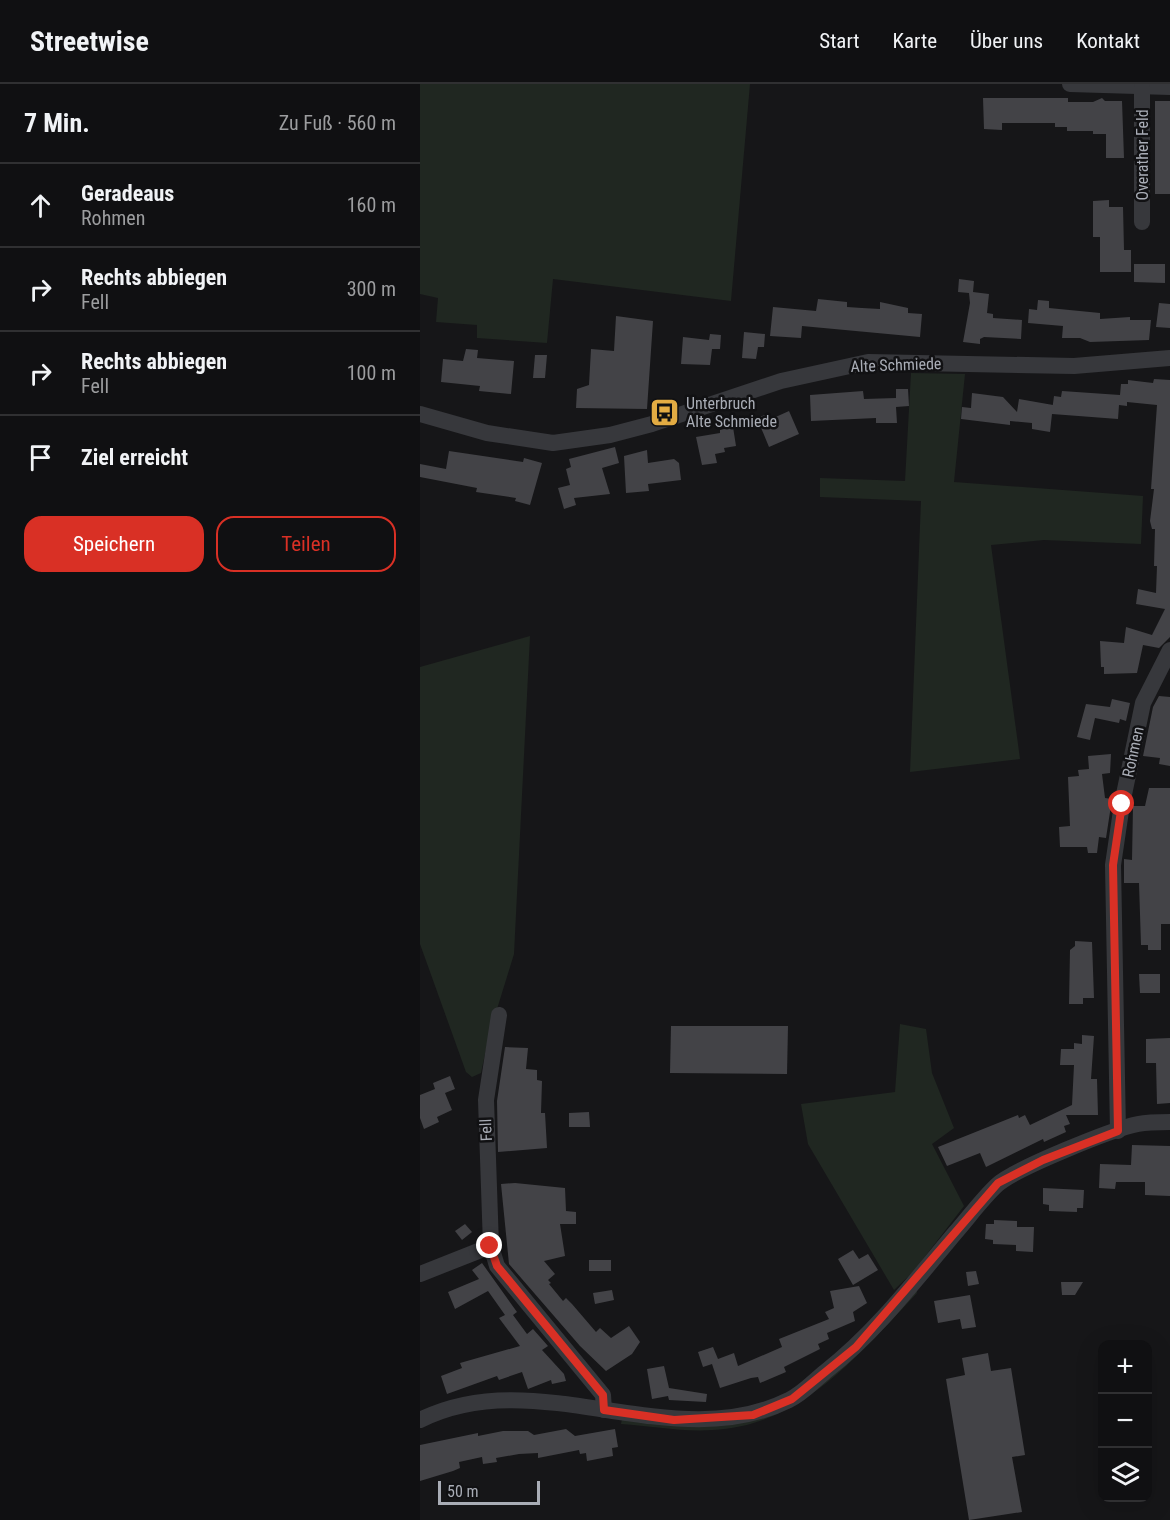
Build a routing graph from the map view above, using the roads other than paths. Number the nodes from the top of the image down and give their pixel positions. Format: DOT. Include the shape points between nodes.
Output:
graph roads {
  1 [pos="1070,84"];
  2 [pos="1142,87"];
  3 [pos="1170,87"];
  4 [pos="1142,222"];
  5 [pos="1170,358"];
  6 [pos="420,414"];
  7 [pos="1170,650"];
  8 [pos="499,1015"];
  9 [pos="1170,1122"];
  10 [pos="1118,1131"];
  11 [pos="490,1246"];
  12 [pos="420,1274"];
  13 [pos="604,1410"];
  14 [pos="420,1420"];
  1 -- 2 [label="street, Overather Feld"];
  2 -- 3 [label="street, Overather Feld"];
  2 -- 4 [label="street, Overather Feld"];
  5 -- 6 [label="street, Alte Schmiede" via="1074,366 868,362 781,381 610,435 553,443 488,432"];
  7 -- 10 [label="street, Rohmen" via="1143,703 1113,865"];
  8 -- 11 [label="street, Fell" via="486,1100"];
  9 -- 10 [label="street" via="1139,1124"];
  10 -- 13 [label="street" via="1043,1160 998,1183 856,1347 792,1399 753,1415 674,1420"];
  11 -- 12 [label="street"];
  11 -- 13 [label="street, Fell" via="497,1266 603,1395"];
  13 -- 14 [label="street" via="517,1401 444,1408"];
}
